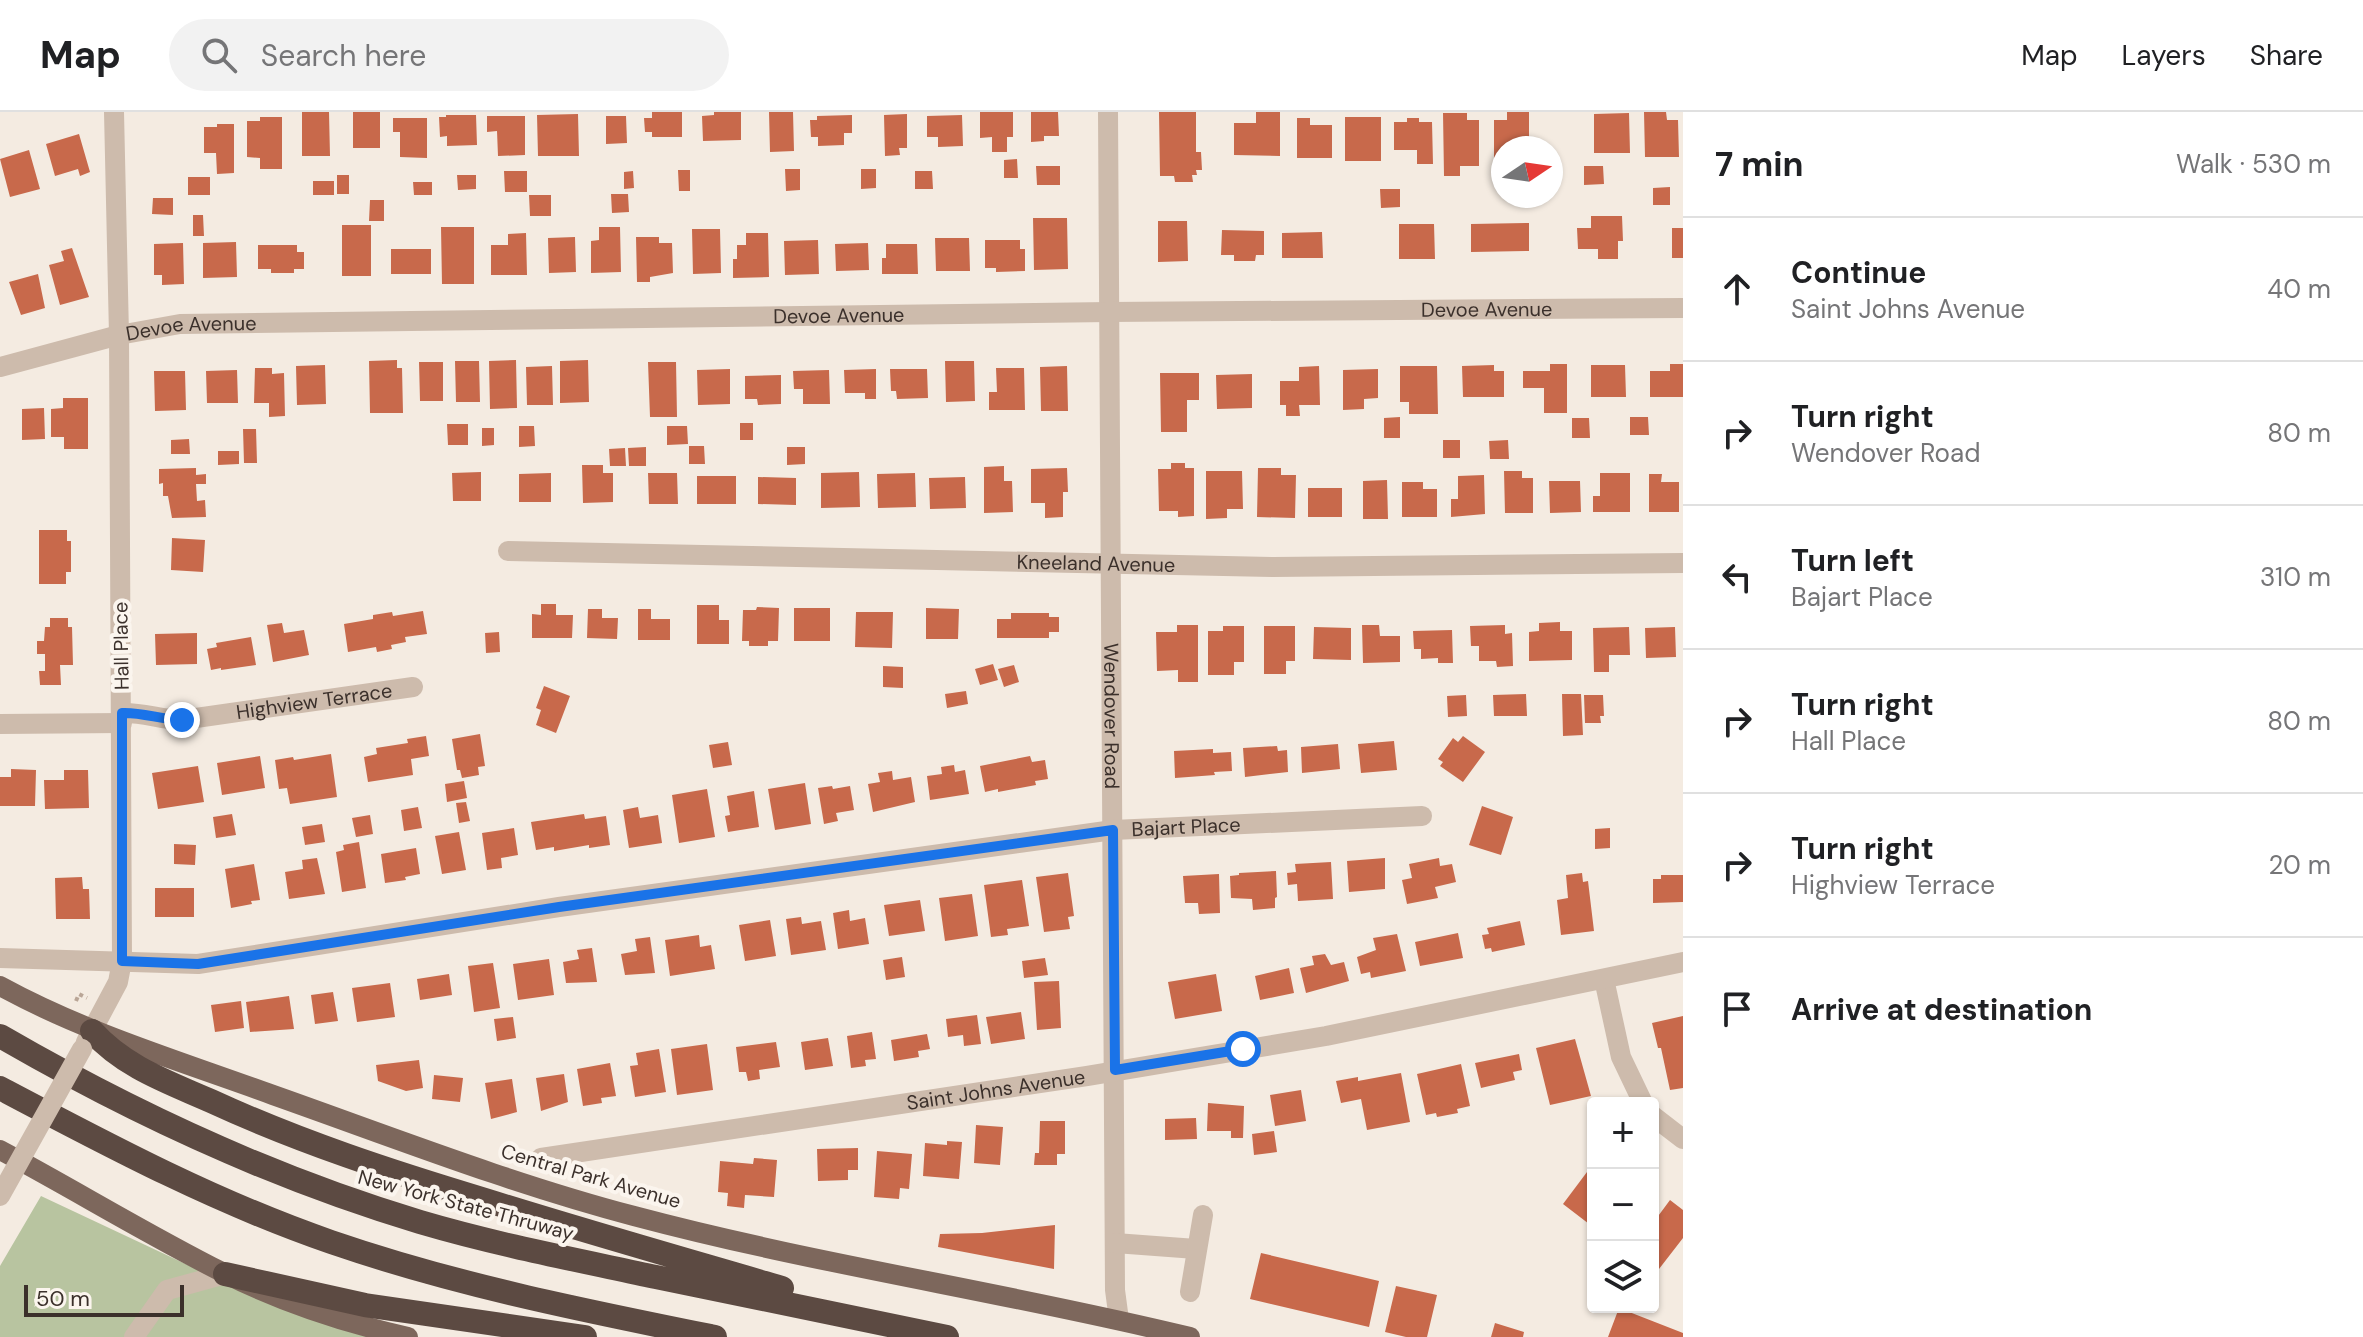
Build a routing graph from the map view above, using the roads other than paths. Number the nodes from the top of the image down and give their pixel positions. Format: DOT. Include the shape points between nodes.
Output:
graph roads {
  1 [pos="114,112"];
  2 [pos="1108,112"];
  3 [pos="1683,308"];
  4 [pos="1109,312"];
  5 [pos="119,335"];
  6 [pos="0,367"];
  7 [pos="508,551"];
  8 [pos="1683,563"];
  9 [pos="1111,564"];
  10 [pos="413,687"];
  11 [pos="122,718"];
  12 [pos="0,724"];
  13 [pos="1422,816"];
  14 [pos="1113,830"];
  15 [pos="0,958"];
  16 [pos="122,961"];
  17 [pos="1683,962"];
  18 [pos="1604,979"];
  19 [pos="0,986"];
  20 [pos="0,1036"];
  21 [pos="87,1040"];
  22 [pos="1115,1070"];
  23 [pos="0,1088"];
  24 [pos="1640,1097"];
  25 [pos="1659,1121"];
  26 [pos="1683,1139"];
  27 [pos="0,1150"];
  28 [pos="541,1158"];
  29 [pos="0,1196"];
  30 [pos="1203,1215"];
  31 [pos="1115,1243"];
  32 [pos="1196,1249"];
  33 [pos="225,1274"];
  34 [pos="167,1290"];
  35 [pos="1190,1292"];
  36 [pos="1119,1320"];
  37 [pos="134,1337"];
  38 [pos="149,1337"];
  39 [pos="408,1337"];
  40 [pos="585,1337"];
  41 [pos="715,1337"];
  42 [pos="948,1337"];
  43 [pos="1190,1337"];
  1 -- 5 [label="street, Hall Place"];
  2 -- 4 [label="street, Wendover Road"];
  3 -- 4 [label="street, Devoe Avenue"];
  4 -- 5 [label="street, Devoe Avenue" via="180,324"];
  4 -- 9 [label="street, Wendover Road"];
  5 -- 6 [label="street, Devoe Avenue"];
  5 -- 11 [label="street, Hall Place"];
  7 -- 9 [label="street, Kneeland Avenue"];
  8 -- 9 [label="street, Kneeland Avenue"];
  9 -- 14 [label="street, Wendover Road"];
  10 -- 11 [label="street, Highview Terrace" via="182,720 139,713"];
  11 -- 12 [label="street, Highview Terrace"];
  11 -- 16 [label="street, Hall Place"];
  13 -- 14 [label="street, Bajart Place"];
  14 -- 16 [label="street, Bajart Place" via="559,907 198,964"];
  14 -- 22 [label="street, Wendover Road"];
  15 -- 16 [label="street, Bajart Place"];
  16 -- 21 [label="street, Hall Place" via="118,982"];
  17 -- 18 [label="street, Saint Johns Avenue"];
  18 -- 22 [label="street, Saint Johns Avenue" via="1326,1036"];
  18 -- 24 [label="street" via="1621,1057"];
  19 -- 21 [label="main road, Central Park Avenue"];
  20 -- 42 [label="highway, New York State Thruway" via="203,1141 421,1222 573,1260"];
  21 -- 29 [label="street, Hall Place, bridge"];
  21 -- 36 [label="main road, Central Park Avenue" via="633,1216 869,1271"];
  21 -- 42 [label="highway" via="327,1150"];
  22 -- 28 [label="street, Saint Johns Avenue"];
  22 -- 31 [label="street, Wendover Road"];
  23 -- 41 [label="highway" via="185,1183 330,1241 479,1286"];
  25 -- 26 [label="street"];
  27 -- 33 [label="main road"];
  30 -- 32 [label="street"];
  31 -- 32 [label="street"];
  31 -- 36 [label="street, Wendover Road"];
  32 -- 35 [label="street"];
  33 -- 34 [label="street"];
  33 -- 39 [label="main road" via="352,1324"];
  33 -- 40 [label="highway" via="365,1305"];
  34 -- 37 [label="street"];
  34 -- 38 [label="street"];
  36 -- 43 [label="main road, Central Park Avenue"];
}
